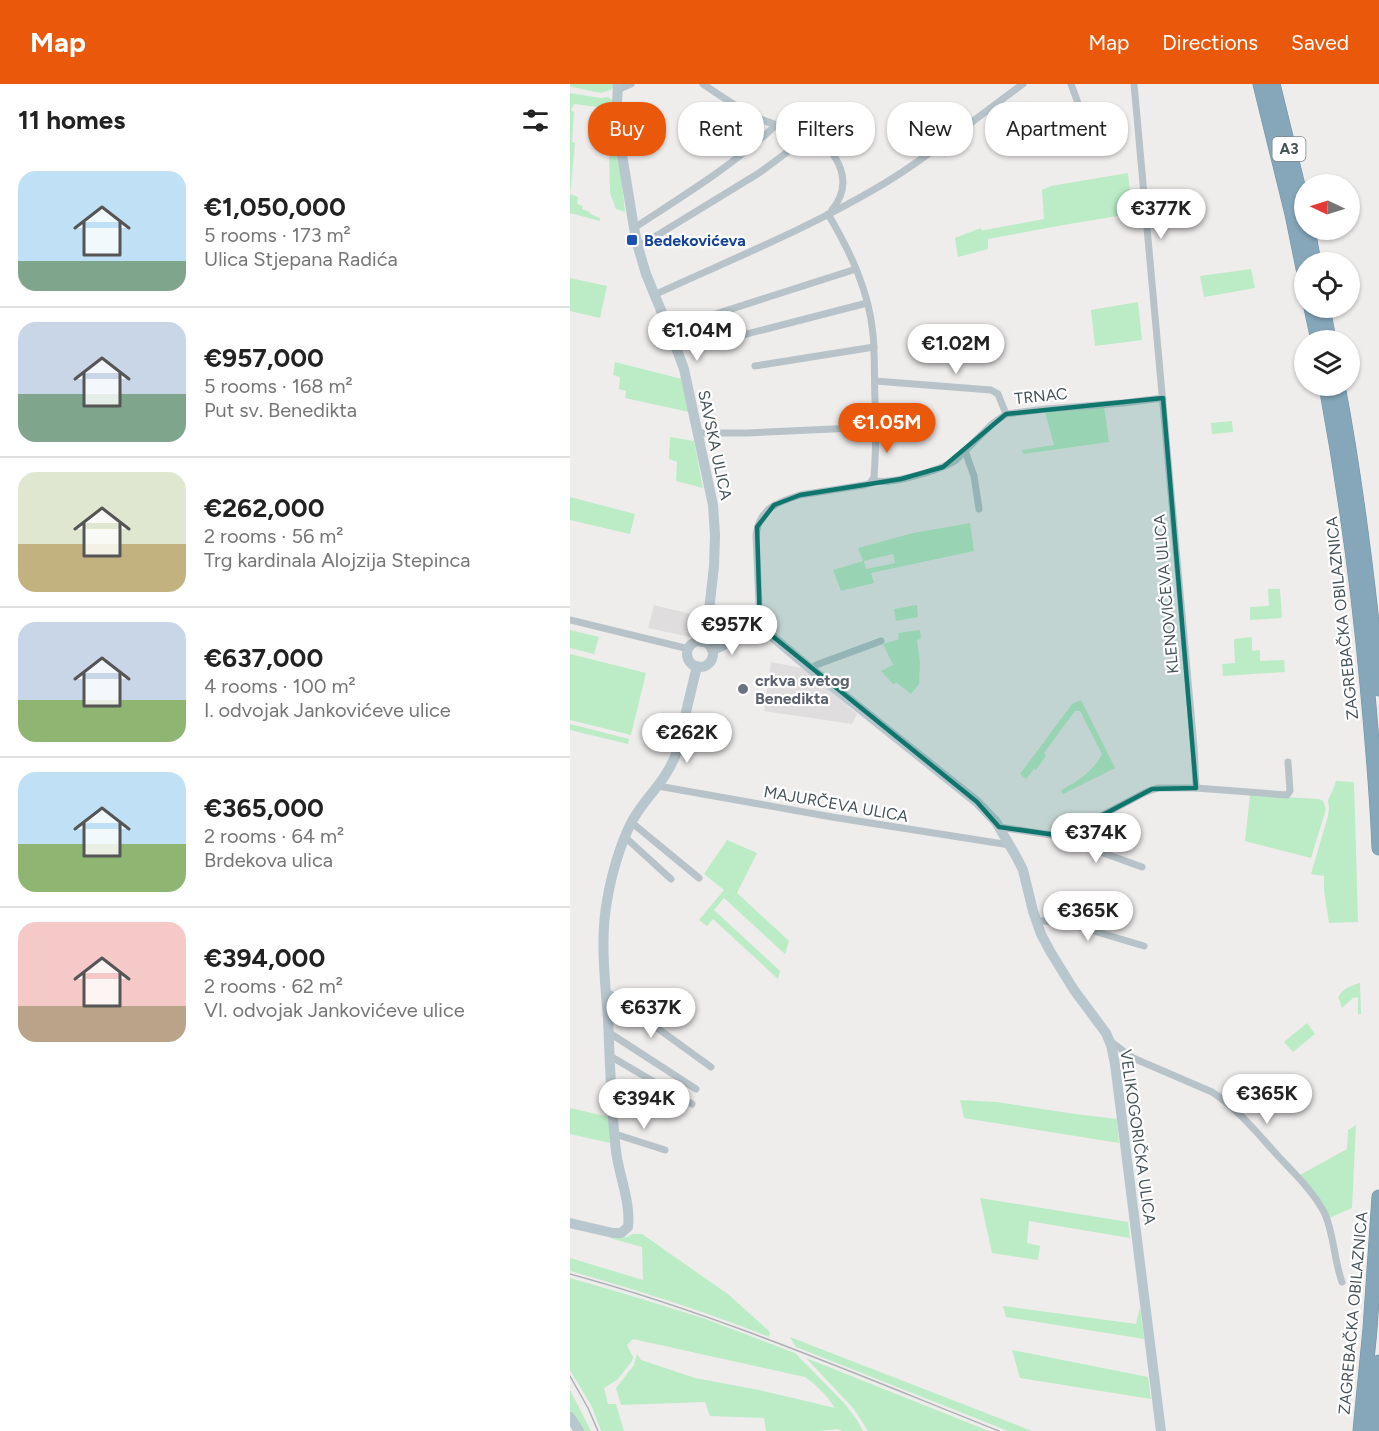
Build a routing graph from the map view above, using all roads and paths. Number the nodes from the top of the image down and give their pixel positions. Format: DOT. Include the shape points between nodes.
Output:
graph roads {
  1 [pos="631,84"];
  2 [pos="704,84"];
  3 [pos="1023,84"];
  4 [pos="1071,84"];
  5 [pos="1134,84"];
  6 [pos="1260,84"];
  7 [pos="1273,84"];
  8 [pos="618,87"];
  9 [pos="1078,102"];
  10 [pos="776,124"];
  11 [pos="782,156"];
  12 [pos="833,156"];
  13 [pos="1295,174"];
  14 [pos="828,214"];
  15 [pos="634,228"];
  16 [pos="638,247"];
  17 [pos="1300,252"];
  18 [pos="856,269"];
  19 [pos="654,295"];
  20 [pos="867,303"];
  21 [pos="669,328"];
  22 [pos="731,338"];
  23 [pos="874,347"];
  24 [pos="755,366"];
  25 [pos="875,381"];
  26 [pos="1328,396"];
  27 [pos="1340,396"];
  28 [pos="1163,398"];
  29 [pos="1006,414"];
  30 [pos="876,427"];
  31 [pos="698,433"];
  32 [pos="965,451"];
  33 [pos="872,480"];
  34 [pos="979,509"];
  35 [pos="570,620"];
  36 [pos="760,626"];
  37 [pos="880,641"];
  38 [pos="702,642"];
  39 [pos="689,649"];
  40 [pos="712,650"];
  41 [pos="697,666"];
  42 [pos="812,670"];
  43 [pos="1379,689"];
  44 [pos="1288,762"];
  45 [pos="658,786"];
  46 [pos="1196,788"];
  47 [pos="632,822"];
  48 [pos="999,827"];
  49 [pos="1058,836"];
  50 [pos="625,837"];
  51 [pos="1011,845"];
  52 [pos="1379,848"];
  53 [pos="1142,867"];
  54 [pos="699,878"];
  55 [pos="671,879"];
  56 [pos="1035,920"];
  57 [pos="1144,946"];
  58 [pos="606,991"];
  59 [pos="608,1032"];
  60 [pos="1108,1039"];
  61 [pos="610,1056"];
  62 [pos="711,1067"];
  63 [pos="611,1080"];
  64 [pos="696,1089"];
  65 [pos="692,1104"];
  66 [pos="667,1109"];
  67 [pos="615,1134"];
  68 [pos="665,1150"];
  69 [pos="1379,1197"];
  70 [pos="570,1223"];
  71 [pos="1341,1282"];
  72 [pos="1379,1362"];
  73 [pos="570,1417"];
  74 [pos="579,1431"];
  75 [pos="1161,1431"];
  76 [pos="1360,1431"];
  77 [pos="1372,1431"];
  1 -- 8 [label="street"];
  2 -- 10 [label="street" via="738,107"];
  3 -- 14 [label="street" via="905,170"];
  4 -- 9 [label="street"];
  5 -- 28 [label="street, KLENOVIĆEVA ULICA"];
  6 -- 17 [label="highway, A3"];
  7 -- 13 [label="highway, A3"];
  8 -- 15 [label="street, SAVSKA ULICA" via="619,136"];
  10 -- 15 [label="street" via="724,168"];
  11 -- 16 [label="street"];
  12 -- 14 [label="street" via="844,180 837,204"];
  14 -- 18 [label="street"];
  14 -- 19 [label="street"];
  15 -- 16 [label="street, SAVSKA ULICA"];
  16 -- 19 [label="street, SAVSKA ULICA"];
  18 -- 20 [label="street"];
  18 -- 21 [label="street"];
  19 -- 21 [label="street, SAVSKA ULICA"];
  20 -- 22 [label="street"];
  20 -- 23 [label="street"];
  21 -- 31 [label="street, SAVSKA ULICA" via="684,369"];
  23 -- 24 [label="street"];
  23 -- 25 [label="street"];
  25 -- 29 [label="street" via="991,390 998,394"];
  25 -- 30 [label="street"];
  26 -- 52 [label="highway, ZAGREBAČKA OBILAZNICA" via="1359,607"];
  27 -- 43 [label="highway, ZAGREBAČKA OBILAZNICA" via="1358,510"];
  28 -- 29 [label="street, TRNAC"];
  28 -- 46 [label="street, KLENOVIĆEVA ULICA"];
  29 -- 32 [label="street, TRNAC"];
  30 -- 31 [label="street"];
  30 -- 33 [label="street"];
  31 -- 38 [label="street, SAVSKA ULICA" via="715,535 713,584"];
  32 -- 33 [label="street, TRNAC" via="950,464 933,471 882,482"];
  32 -- 34 [label="street"];
  33 -- 36 [label="street, TRNAC" via="851,488 790,498 762,515 756,535"];
  35 -- 39 [label="street"];
  36 -- 40 [label="street"];
  36 -- 42 [label="street, VELIKOGORIČKA ULICA"];
  37 -- 42 [label="street" via="816,665"];
  38 -- 39 [label="street"];
  38 -- 40 [label="street"];
  39 -- 41 [label="street" via="689,659"];
  40 -- 41 [label="street" via="711,661"];
  41 -- 45 [label="street" via="676,754"];
  42 -- 48 [label="street, VELIKOGORIČKA ULICA" via="976,802"];
  44 -- 46 [label="street" via="1287,795"];
  45 -- 47 [label="street"];
  45 -- 51 [label="street, MAJURČEVA ULICA"];
  46 -- 49 [label="street" via="1152,789"];
  47 -- 50 [label="street"];
  47 -- 54 [label="street"];
  48 -- 49 [label="street"];
  48 -- 51 [label="street, VELIKOGORIČKA ULICA"];
  49 -- 53 [label="street"];
  50 -- 55 [label="street"];
  50 -- 58 [label="street" via="606,903"];
  51 -- 56 [label="street, VELIKOGORIČKA ULICA" via="1023,870"];
  56 -- 57 [label="street" via="1070,924"];
  56 -- 60 [label="street, VELIKOGORIČKA ULICA" via="1062,970"];
  58 -- 59 [label="street"];
  58 -- 62 [label="street"];
  59 -- 61 [label="street"];
  59 -- 64 [label="street"];
  60 -- 71 [label="street" via="1132,1058 1205,1089 1234,1109 1321,1207"];
  60 -- 75 [label="street, VELIKOGORIČKA ULICA"];
  61 -- 63 [label="street"];
  61 -- 65 [label="street"];
  63 -- 66 [label="street"];
  63 -- 67 [label="street"];
  67 -- 68 [label="street"];
  67 -- 70 [label="street" via="629,1212 627,1228 613,1233"];
  69 -- 76 [label="highway, ZAGREBAČKA OBILAZNICA"];
  72 -- 77 [label="highway, ZAGREBAČKA OBILAZNICA"];
  73 -- 74 [label="street"];
}
